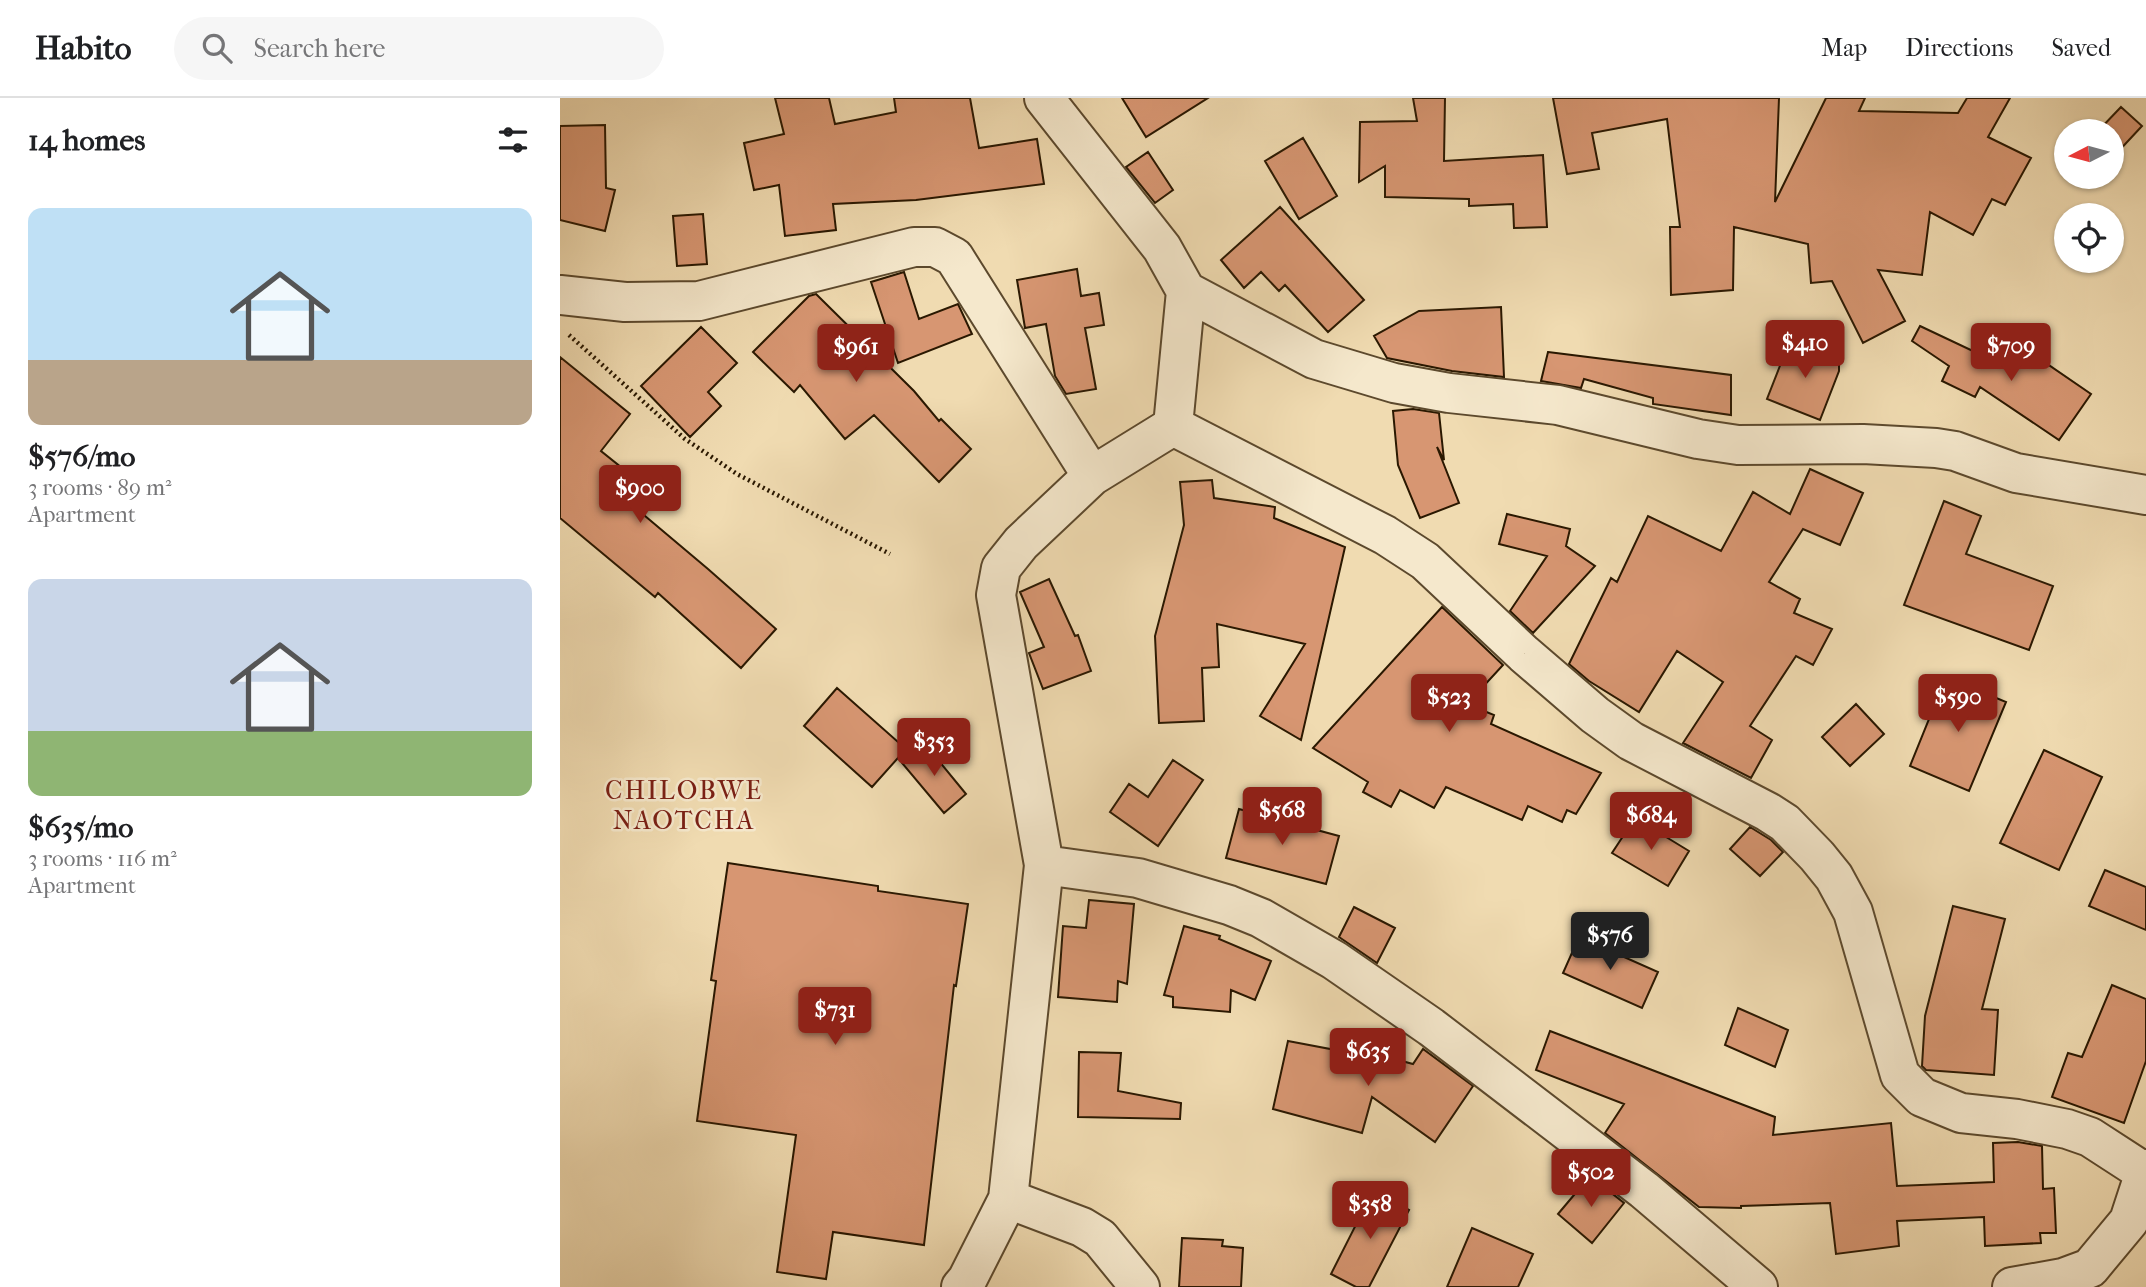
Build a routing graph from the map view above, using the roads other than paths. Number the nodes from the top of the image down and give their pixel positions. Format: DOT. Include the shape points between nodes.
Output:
graph roads {
  1 [pos="1044,98"];
  2 [pos="1186,291"];
  3 [pos="560,295"];
  4 [pos="1173,426"];
  5 [pos="1092,476"];
  6 [pos="2146,495"];
  7 [pos="1044,865"];
  8 [pos="2145,1171"];
  9 [pos="1009,1199"];
  10 [pos="2138,1223"];
  11 [pos="2097,1278"];
  12 [pos="961,1287"];
  13 [pos="1140,1287"];
  14 [pos="1758,1287"];
  15 [pos="2012,1287"];
  1 -- 2 [label="street" via="1162,248"];
  2 -- 4 [label="street"];
  2 -- 6 [label="street" via="1314,359 1394,383 1558,405 1738,445 1863,443 1936,448 2016,473"];
  3 -- 5 [label="street" via="625,302 699,301 915,247 934,247 954,257"];
  4 -- 5 [label="street"];
  4 -- 8 [label="street" via="1385,534 1425,561 1595,715 1631,741 1785,823 1834,877 1853,912 1900,1075 1922,1097 1961,1113 2067,1129 2090,1137"];
  5 -- 7 [label="street" via="1021,543 1001,568 996,595"];
  7 -- 9 [label="street"];
  7 -- 14 [label="street" via="1138,878 1229,905 1334,960 1431,1027 1644,1190"];
  8 -- 10 [label="street"];
  9 -- 12 [label="street"];
  9 -- 13 [label="street" via="1100,1238"];
  10 -- 11 [label="street"];
  11 -- 15 [label="street" via="2063,1278"];
}
